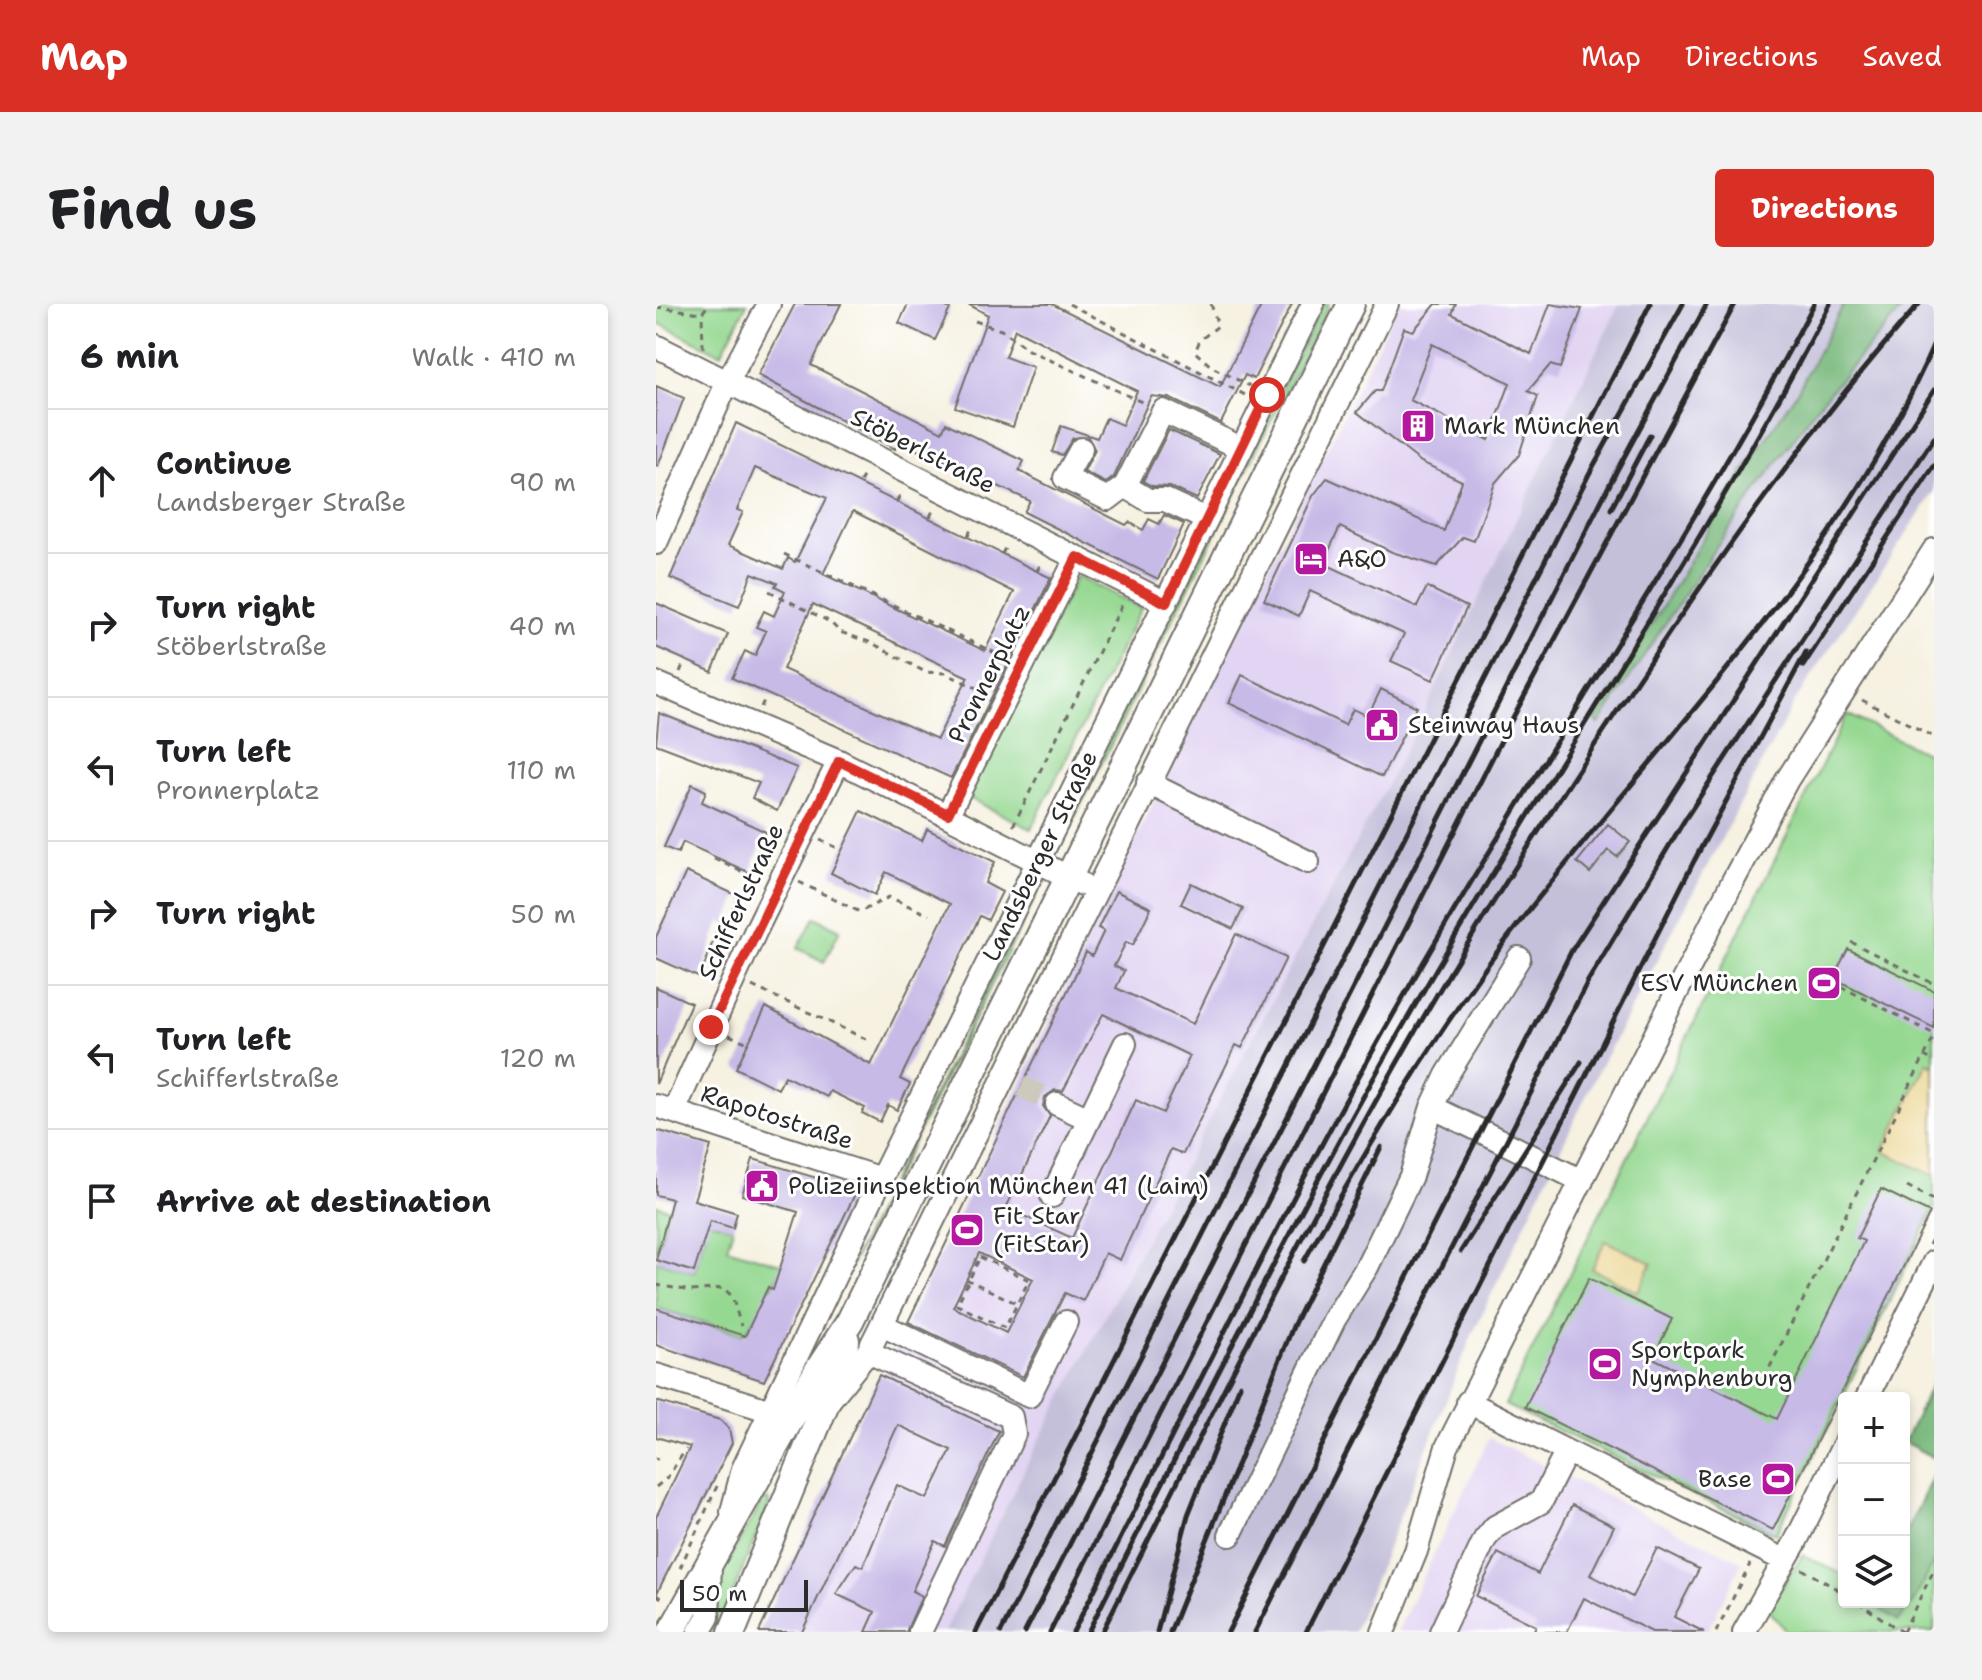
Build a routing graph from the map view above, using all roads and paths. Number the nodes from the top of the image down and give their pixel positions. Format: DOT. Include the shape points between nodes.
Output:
graph roads {
  1 [pos="709,304"];
  2 [pos="769,304"];
  3 [pos="1069,304"];
  4 [pos="1211,304"];
  5 [pos="1313,304"];
  6 [pos="1351,304"];
  7 [pos="1387,304"];
  8 [pos="656,307"];
  9 [pos="702,313"];
  10 [pos="975,321"];
  11 [pos="656,346"];
  12 [pos="701,368"];
  13 [pos="727,383"];
  14 [pos="1265,400"];
  15 [pos="1163,411"];
  16 [pos="1241,448"];
  17 [pos="1081,449"];
  18 [pos="865,472"];
  19 [pos="860,482"];
  20 [pos="1125,486"];
  21 [pos="902,490"];
  22 [pos="897,501"];
  23 [pos="935,506"];
  24 [pos="930,517"];
  25 [pos="1206,519"];
  26 [pos="973,526"];
  27 [pos="968,536"];
  28 [pos="656,543"];
  29 [pos="1007,544"];
  30 [pos="1934,550"];
  31 [pos="784,554"];
  32 [pos="1002,554"];
  33 [pos="1077,557"];
  34 [pos="1042,562"];
  35 [pos="1037,571"];
  36 [pos="1131,585"];
  37 [pos="769,591"];
  38 [pos="1166,603"];
  39 [pos="685,660"];
  40 [pos="1017,663"];
  41 [pos="682,667"];
  42 [pos="656,683"];
  43 [pos="766,696"];
  44 [pos="999,699"];
  45 [pos="1862,700"];
  46 [pos="761,708"];
  47 [pos="1934,737"];
  48 [pos="839,761"];
  49 [pos="1148,783"];
  50 [pos="948,814"];
  51 [pos="812,836"];
  52 [pos="1003,844"];
  53 [pos="842,850"];
  54 [pos="714,859"];
  55 [pos="1037,862"];
  56 [pos="1308,862"];
  57 [pos="1068,877"];
  58 [pos="779,881"];
  59 [pos="1095,890"];
  60 [pos="929,915"];
  61 [pos="1851,942"];
  62 [pos="1519,958"];
  63 [pos="734,978"];
  64 [pos="1830,981"];
  65 [pos="1934,984"];
  66 [pos="721,1031"];
  67 [pos="1934,1035"];
  68 [pos="868,1040"];
  69 [pos="748,1043"];
  70 [pos="1125,1044"];
  71 [pos="1924,1056"];
  72 [pos="1934,1061"];
  73 [pos="1057,1104"];
  74 [pos="1432,1107"];
  75 [pos="665,1108"];
  76 [pos="1089,1119"];
  77 [pos="881,1179"];
  78 [pos="1582,1181"];
  79 [pos="1907,1186"];
  80 [pos="1052,1196"];
  81 [pos="1934,1205"];
  82 [pos="1934,1262"];
  83 [pos="967,1280"];
  84 [pos="656,1285"];
  85 [pos="1018,1305"];
  86 [pos="850,1321"];
  87 [pos="1066,1322"];
  88 [pos="882,1325"];
  89 [pos="741,1326"];
  90 [pos="868,1352"];
  91 [pos="656,1375"];
  92 [pos="1759,1389"];
  93 [pos="1870,1392"];
  94 [pos="1468,1402"];
  95 [pos="825,1405"];
  96 [pos="771,1411"];
  97 [pos="686,1449"];
  98 [pos="1566,1453"];
  99 [pos="1838,1457"];
  100 [pos="763,1471"];
  101 [pos="725,1473"];
  102 [pos="792,1486"];
  103 [pos="656,1487"];
  104 [pos="1230,1535"];
  105 [pos="724,1540"];
  106 [pos="1790,1563"];
  107 [pos="710,1566"];
  108 [pos="1934,1570"];
  109 [pos="676,1576"];
  110 [pos="670,1587"];
  111 [pos="1838,1590"];
  112 [pos="656,1595"];
  113 [pos="664,1599"];
  114 [pos="660,1606"];
  115 [pos="1867,1608"];
  116 [pos="671,1632"];
  117 [pos="699,1632"];
  118 [pos="732,1632"];
  119 [pos="920,1632"];
  120 [pos="1383,1632"];
  121 [pos="1441,1632"];
  122 [pos="1744,1632"];
  123 [pos="1902,1632"];
  1 -- 9 [label="path"];
  2 -- 13 [label="street"];
  3 -- 14 [label="path"];
  4 -- 14 [label="path" via="1218,326 1200,340 1195,352"];
  5 -- 14 [label="street, Landsberger Straße"];
  6 -- 57 [label="main road, Landsberger Straße"];
  7 -- 49 [label="street, Landsberger Straße"];
  8 -- 9 [label="path"];
  9 -- 12 [label="path"];
  10 -- 15 [label="path"];
  11 -- 12 [label="street, Stöberlstraße"];
  12 -- 13 [label="street, Stöberlstraße"];
  13 -- 28 [label="street"];
  13 -- 33 [label="street, Stöberlstraße"];
  14 -- 16 [label="street, Landsberger Straße"];
  15 -- 16 [label="street"];
  15 -- 20 [label="street"];
  16 -- 25 [label="street, Landsberger Straße"];
  17 -- 20 [label="street" via="1065,478 1108,499"];
  18 -- 19 [label="path"];
  20 -- 25 [label="street" via="1148,500 1165,500"];
  21 -- 22 [label="path"];
  23 -- 24 [label="path"];
  25 -- 38 [label="street, Landsberger Straße"];
  26 -- 27 [label="path"];
  29 -- 32 [label="path"];
  30 -- 78 [label="street" via="1787,780"];
  31 -- 40 [label="path"];
  33 -- 36 [label="street, Stöberlstraße"];
  33 -- 50 [label="street, Pronnerplatz"];
  34 -- 35 [label="path"];
  36 -- 38 [label="street, Stöberlstraße"];
  36 -- 52 [label="path"];
  37 -- 44 [label="path" via="925,672 945,673"];
  38 -- 55 [label="street, Landsberger Straße"];
  39 -- 41 [label="path"];
  42 -- 48 [label="street"];
  43 -- 46 [label="path"];
  45 -- 47 [label="path"];
  48 -- 50 [label="street"];
  48 -- 58 [label="street, Schifferlstraße"];
  49 -- 56 [label="street"];
  49 -- 59 [label="street, Landsberger Straße"];
  50 -- 52 [label="street"];
  51 -- 53 [label="path"];
  52 -- 55 [label="street"];
  54 -- 58 [label="path"];
  55 -- 57 [label="street"];
  55 -- 77 [label="street, Landsberger Straße"];
  57 -- 59 [label="street, Landsberger Straße"];
  57 -- 86 [label="main road, Landsberger Straße"];
  58 -- 60 [label="path" via="860,912 889,897"];
  58 -- 63 [label="street, Schifferlstraße"];
  59 -- 88 [label="street, Landsberger Straße" via="1012,1082"];
  61 -- 65 [label="path"];
  62 -- 74 [label="street"];
  63 -- 68 [label="path"];
  63 -- 75 [label="street, Schifferlstraße"];
  64 -- 67 [label="path"];
  66 -- 69 [label="path"];
  67 -- 71 [label="path"];
  70 -- 76 [label="street"];
  71 -- 72 [label="path"];
  71 -- 92 [label="path"];
  73 -- 76 [label="street"];
  74 -- 78 [label="street"];
  74 -- 104 [label="street" via="1411,1176"];
  75 -- 77 [label="street, Rapotostraße"];
  76 -- 80 [label="street"];
  77 -- 96 [label="street, Landsberger Straße"];
  78 -- 94 [label="street"];
  79 -- 81 [label="path"];
  82 -- 93 [label="street"];
  83 -- 85 [label="path"];
  83 -- 85 [label="path" via="957,1305 1005,1328"];
  83 -- 85 [label="path" via="980,1257 1029,1280"];
  84 -- 89 [label="path" via="691,1291 723,1288 732,1296"];
  86 -- 95 [label="main road, Landsberger Straße"];
  86 -- 100 [label="main road, Landsberger Straße"];
  87 -- 88 [label="street" via="1029,1396"];
  88 -- 90 [label="street, Landsberger Straße"];
  90 -- 95 [label="street, Landsberger Straße"];
  90 -- 119 [label="street" via="1011,1417 1014,1434"];
  91 -- 96 [label="street"];
  94 -- 98 [label="street"];
  94 -- 120 [label="street" via="1447,1447 1416,1551"];
  95 -- 102 [label="main road, Landsberger Straße"];
  96 -- 105 [label="street, Landsberger Straße" via="743,1469"];
  97 -- 103 [label="path"];
  98 -- 106 [label="street"];
  98 -- 121 [label="street" via="1541,1502 1495,1527 1485,1539"];
  99 -- 106 [label="street"];
  100 -- 102 [label="street"];
  100 -- 105 [label="main road, Landsberger Straße"];
  101 -- 109 [label="path"];
  102 -- 118 [label="main road, Landsberger Straße"];
  105 -- 107 [label="main road, Landsberger Straße"];
  106 -- 111 [label="path"];
  106 -- 122 [label="street"];
  107 -- 116 [label="main road, Landsberger Straße"];
  107 -- 117 [label="street" via="708,1617"];
  108 -- 123 [label="path"];
  110 -- 113 [label="path"];
  112 -- 113 [label="path"];
  113 -- 114 [label="path"];
  115 -- 123 [label="path"];
}
